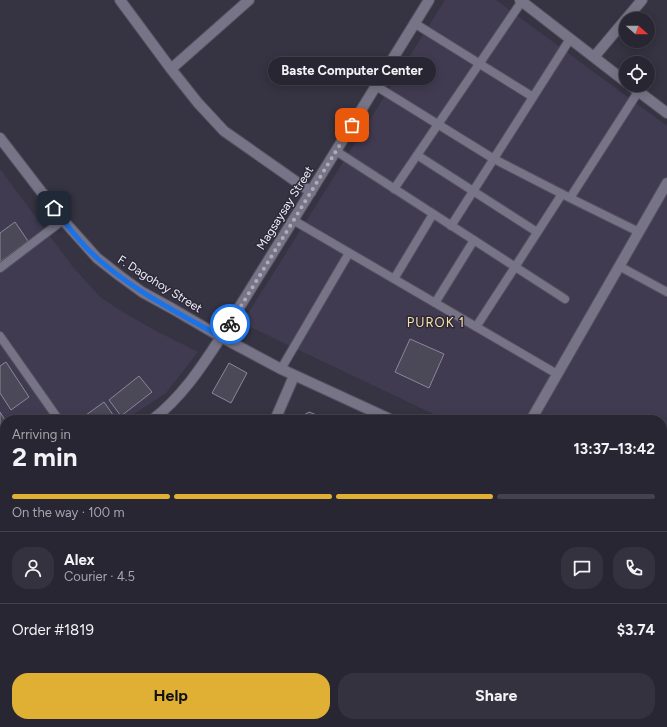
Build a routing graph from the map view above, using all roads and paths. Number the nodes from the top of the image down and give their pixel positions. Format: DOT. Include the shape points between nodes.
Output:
graph roads {
  1 [pos="120,0"];
  2 [pos="249,0"];
  3 [pos="429,0"];
  4 [pos="642,0"];
  5 [pos="521,1"];
  6 [pos="414,23"];
  7 [pos="570,39"];
  8 [pos="594,57"];
  9 [pos="479,64"];
  10 [pos="171,69"];
  11 [pos="619,77"];
  12 [pos="376,86"];
  13 [pos="638,92"];
  14 [pos="533,98"];
  15 [pos="667,114"];
  16 [pos="438,124"];
  17 [pos="0,138"];
  18 [pos="336,151"];
  19 [pos="417,155"];
  20 [pos="494,159"];
  21 [pos="667,183"];
  22 [pos="394,189"];
  23 [pos="473,191"];
  24 [pos="310,192"];
  25 [pos="566,196"];
  26 [pos="433,214"];
  27 [pos="63,220"];
  28 [pos="293,220"];
  29 [pos="451,226"];
  30 [pos="537,232"];
  31 [pos="639,232"];
  32 [pos="474,240"];
  33 [pos="349,253"];
  34 [pos="619,266"];
  35 [pos="516,267"];
  36 [pos="0,268"];
  37 [pos="394,279"];
  38 [pos="667,292"];
  39 [pos="565,299"];
  40 [pos="435,303"];
  41 [pos="476,327"];
  42 [pos="0,336"];
  43 [pos="221,337"];
  44 [pos="281,369"];
  45 [pos="557,374"];
  46 [pos="294,376"];
  47 [pos="55,415"];
  48 [pos="158,415"];
  49 [pos="277,415"];
  50 [pos="381,415"];
  51 [pos="533,415"];
  1 -- 10 [label="street"];
  2 -- 10 [label="street"];
  3 -- 6 [label="street, Magsaysay Street"];
  4 -- 8 [label="street"];
  5 -- 7 [label="street"];
  5 -- 9 [label="lane"];
  6 -- 9 [label="lane"];
  6 -- 12 [label="street, Magsaysay Street"];
  7 -- 8 [label="street"];
  7 -- 14 [label="lane"];
  8 -- 11 [label="street"];
  9 -- 14 [label="lane"];
  9 -- 16 [label="lane"];
  10 -- 24 [label="street" via="224,131"];
  12 -- 16 [label="lane"];
  12 -- 18 [label="street, Magsaysay Street"];
  13 -- 15 [label="street"];
  13 -- 25 [label="lane"];
  14 -- 20 [label="lane"];
  16 -- 19 [label="lane"];
  16 -- 20 [label="lane"];
  17 -- 27 [label="street, F. Dagohoy Street"];
  18 -- 22 [label="lane"];
  18 -- 24 [label="street, Magsaysay Street"];
  19 -- 22 [label="lane"];
  19 -- 23 [label="lane"];
  20 -- 23 [label="lane"];
  20 -- 25 [label="lane"];
  21 -- 31 [label="street"];
  22 -- 26 [label="lane"];
  23 -- 29 [label="lane"];
  23 -- 30 [label="lane"];
  24 -- 28 [label="street, Magsaysay Street"];
  25 -- 30 [label="lane"];
  25 -- 31 [label="lane"];
  26 -- 29 [label="lane"];
  26 -- 37 [label="lane"];
  27 -- 36 [label="lane"];
  27 -- 43 [label="street, F. Dagohoy Street" via="97,258 120,276 142,292"];
  28 -- 33 [label="lane"];
  28 -- 43 [label="street, Magsaysay Street"];
  29 -- 32 [label="lane"];
  30 -- 35 [label="lane"];
  31 -- 34 [label="street"];
  32 -- 35 [label="lane"];
  32 -- 40 [label="lane"];
  33 -- 37 [label="lane"];
  33 -- 44 [label="lane"];
  34 -- 38 [label="lane"];
  34 -- 45 [label="street"];
  35 -- 39 [label="lane"];
  35 -- 41 [label="lane"];
  37 -- 40 [label="lane"];
  40 -- 41 [label="lane"];
  41 -- 45 [label="lane"];
  42 -- 47 [label="lane"];
  43 -- 44 [label="street, F. Dagohoy Street"];
  43 -- 48 [label="street, Magsaysay Street" via="194,377"];
  44 -- 46 [label="street, F. Dagohoy Street"];
  45 -- 51 [label="street"];
  46 -- 49 [label="street"];
  46 -- 50 [label="street, F. Dagohoy Street"];
}
